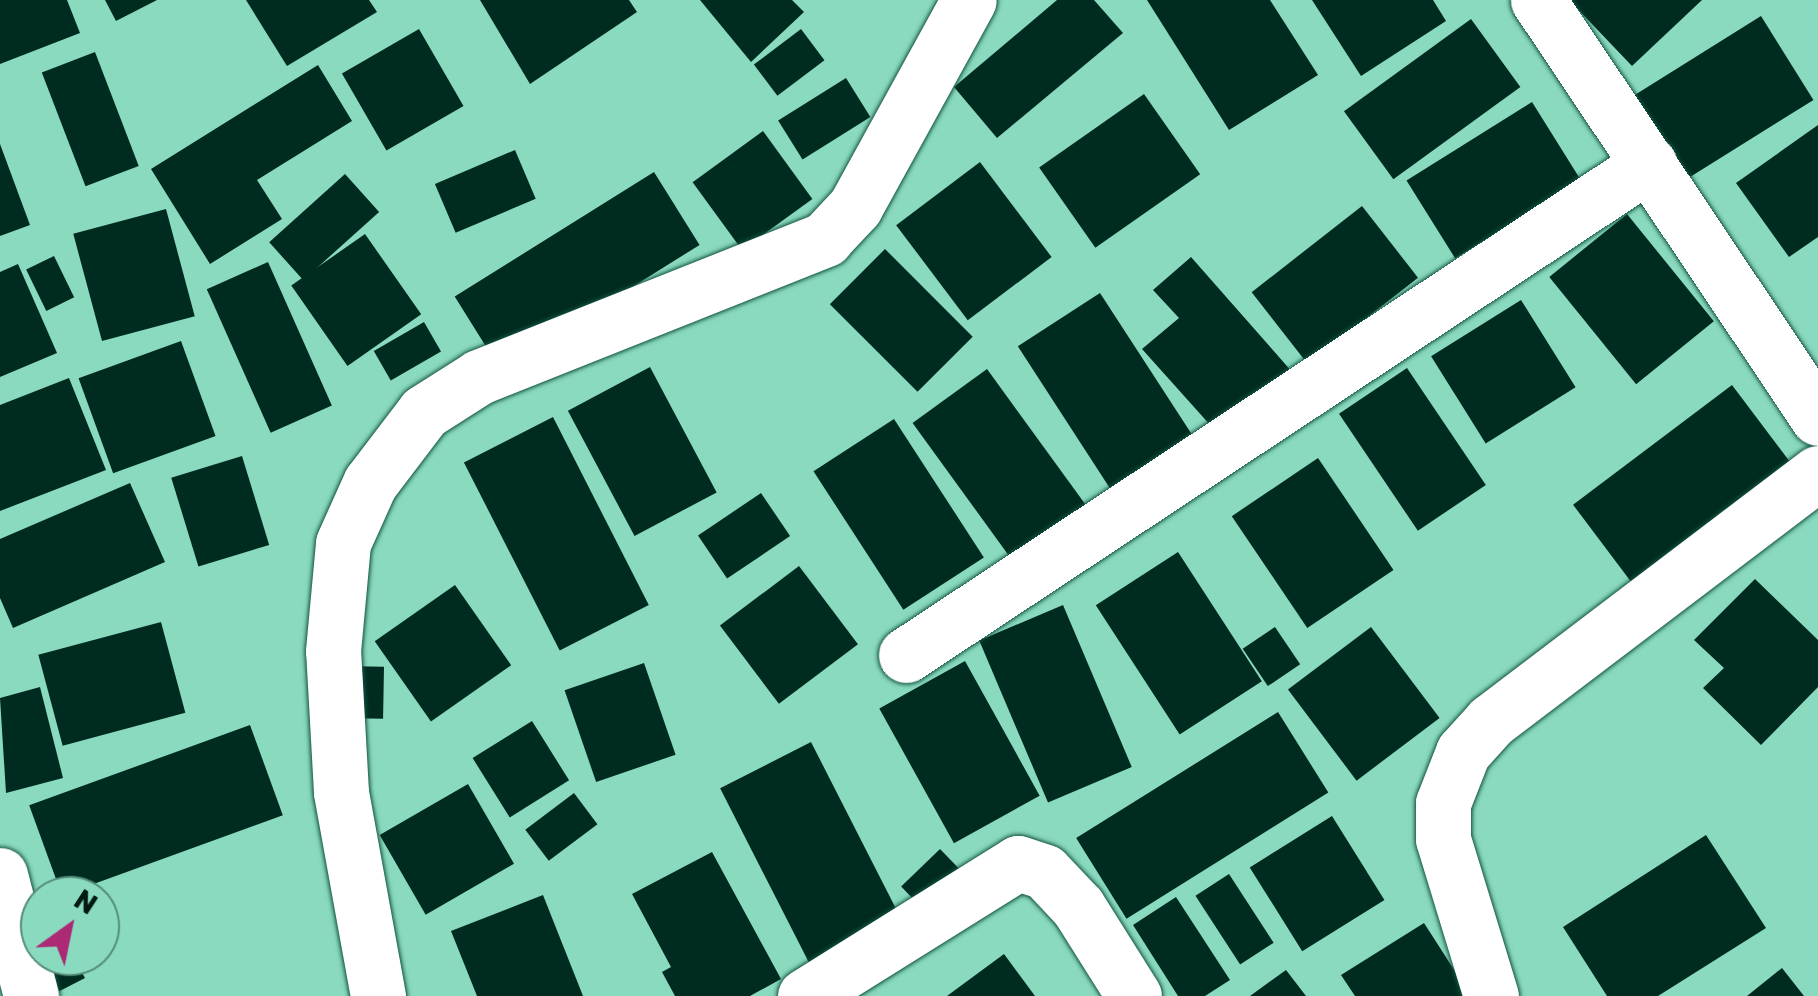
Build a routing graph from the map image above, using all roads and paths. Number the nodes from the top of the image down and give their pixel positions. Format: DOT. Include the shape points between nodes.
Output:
graph roads {
  1 [pos="970,0"];
  2 [pos="1538,0"];
  3 [pos="1649,164"];
  4 [pos="1818,418"];
  5 [pos="1818,474"];
  6 [pos="906,655"];
  7 [pos="0,874"];
  8 [pos="31,996"];
  9 [pos="378,996"];
  10 [pos="805,996"];
  11 [pos="1134,996"];
  12 [pos="1491,996"];
  1 -- 9 [label="street" via="855,207 825,240 479,376 424,412 370,483 343,543 332,651 341,792"];
  2 -- 3 [label="street"];
  3 -- 4 [label="street"];
  3 -- 6 [label="street"];
  5 -- 12 [label="street" via="1463,752 1442,802 1443,840"];
  7 -- 8 [label="street"];
  10 -- 11 [label="street" via="1018,862 1045,872 1078,907"];
}
